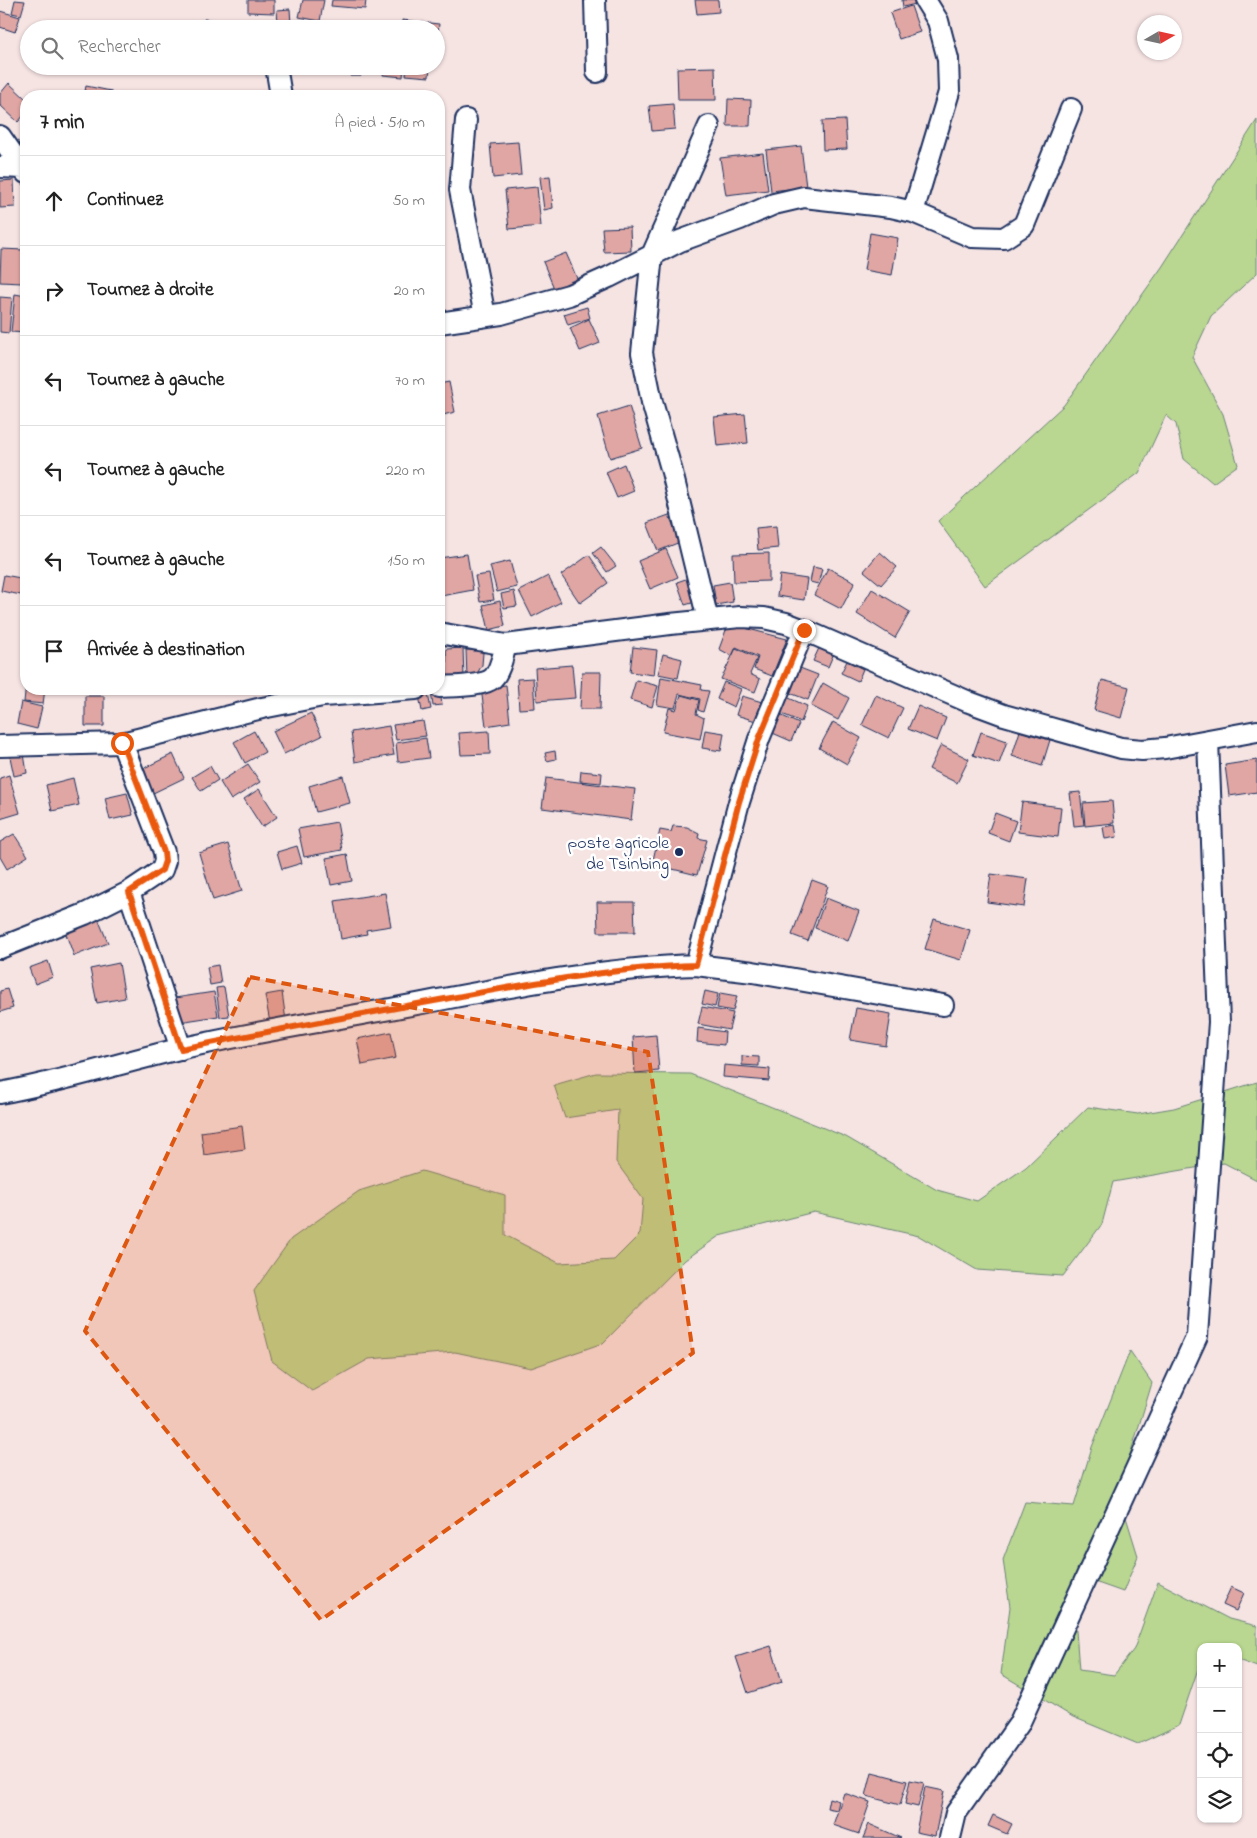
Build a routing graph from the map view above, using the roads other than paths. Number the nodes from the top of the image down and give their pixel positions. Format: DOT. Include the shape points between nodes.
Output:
graph roads {
  1 [pos="595,0"];
  2 [pos="925,0"];
  3 [pos="597,72"];
  4 [pos="278,75"];
  5 [pos="280,90"];
  6 [pos="1070,109"];
  7 [pos="466,120"];
  8 [pos="709,126"];
  9 [pos="0,136"];
  10 [pos="20,163"];
  11 [pos="0,167"];
  12 [pos="20,169"];
  13 [pos="913,212"];
  14 [pos="652,255"];
  15 [pos="486,316"];
  16 [pos="445,322"];
  17 [pos="708,620"];
  18 [pos="804,630"];
  19 [pos="445,634"];
  20 [pos="506,645"];
  21 [pos="445,686"];
  22 [pos="336,695"];
  23 [pos="1257,731"];
  24 [pos="1208,740"];
  25 [pos="122,743"];
  26 [pos="0,746"];
  27 [pos="129,892"];
  28 [pos="0,948"];
  29 [pos="696,965"];
  30 [pos="943,1005"];
  31 [pos="181,1049"];
  32 [pos="0,1093"];
  33 [pos="950,1838"];
  1 -- 3 [label="street"];
  2 -- 13 [label="street" via="938,21 948,59 949,92"];
  4 -- 5 [label="street"];
  6 -- 13 [label="street" via="1024,225 1004,238 972,237"];
  7 -- 15 [label="street" via="460,190"];
  8 -- 14 [label="street"];
  9 -- 10 [label="street"];
  11 -- 12 [label="street"];
  13 -- 14 [label="street" via="804,198 774,204"];
  14 -- 15 [label="street" via="569,295"];
  14 -- 17 [label="street" via="642,353"];
  15 -- 16 [label="street"];
  17 -- 18 [label="street" via="764,618"];
  17 -- 20 [label="street"];
  18 -- 24 [label="street" via="968,702 1121,748 1165,748"];
  18 -- 29 [label="street" via="753,757"];
  19 -- 20 [label="street"];
  20 -- 21 [label="street" via="493,678 484,683"];
  22 -- 25 [label="street" via="262,708"];
  23 -- 24 [label="street"];
  24 -- 33 [label="street" via="1218,1022 1197,1336 1019,1724 956,1813"];
  25 -- 26 [label="street"];
  25 -- 27 [label="street" via="165,861 162,870"];
  27 -- 28 [label="street" via="85,914"];
  27 -- 31 [label="street"];
  29 -- 30 [label="street"];
  29 -- 31 [label="street" via="649,967 553,979"];
  31 -- 32 [label="street"];
}
